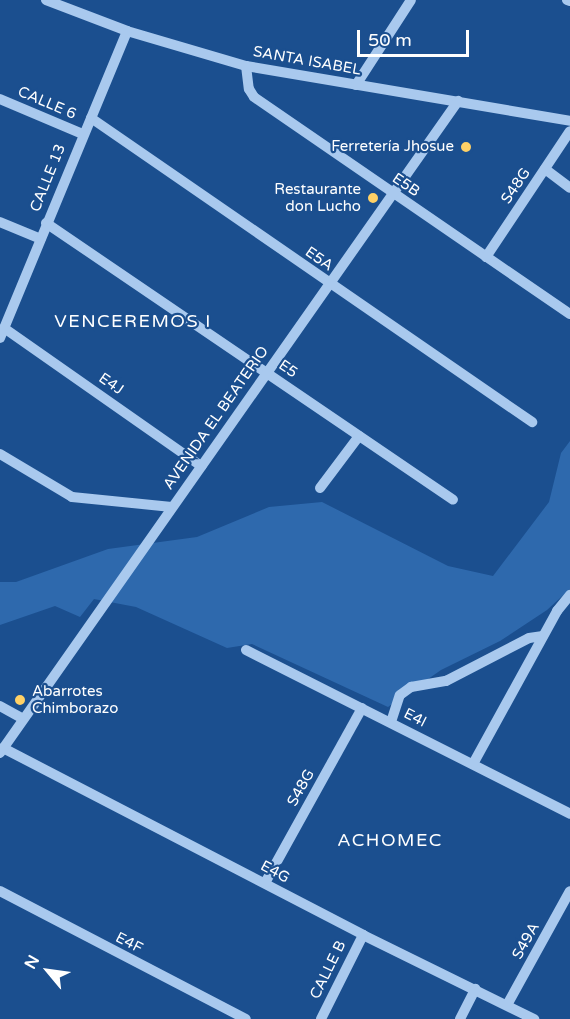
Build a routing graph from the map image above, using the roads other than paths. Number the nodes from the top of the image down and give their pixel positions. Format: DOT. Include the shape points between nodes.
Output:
graph roads {
  1 [pos="46,0"];
  2 [pos="411,0"];
  3 [pos="127,32"];
  4 [pos="246,66"];
  5 [pos="356,85"];
  6 [pos="0,99"];
  7 [pos="458,101"];
  8 [pos="91,118"];
  9 [pos="570,121"];
  10 [pos="570,131"];
  11 [pos="83,134"];
  12 [pos="545,170"];
  13 [pos="570,188"];
  14 [pos="392,194"];
  15 [pos="0,222"];
  16 [pos="46,223"];
  17 [pos="40,239"];
  18 [pos="486,257"];
  19 [pos="329,284"];
  20 [pos="570,314"];
  21 [pos="2,333"];
  22 [pos="266,373"];
  23 [pos="532,422"];
  24 [pos="359,436"];
  25 [pos="0,454"];
  26 [pos="201,465"];
  27 [pos="320,488"];
  28 [pos="453,500"];
  29 [pos="172,507"];
  30 [pos="570,595"];
  31 [pos="543,636"];
  32 [pos="246,650"];
  33 [pos="0,706"];
  34 [pos="362,708"];
  35 [pos="23,719"];
  36 [pos="391,722"];
  37 [pos="2,750"];
  38 [pos="473,764"];
  39 [pos="570,814"];
  40 [pos="265,883"];
  41 [pos="0,891"];
  42 [pos="570,891"];
  43 [pos="363,935"];
  44 [pos="475,989"];
  45 [pos="507,1005"];
  46 [pos="246,1019"];
  47 [pos="321,1019"];
  48 [pos="460,1019"];
  49 [pos="534,1019"];
  1 -- 3 [label="street, SANTA ISABEL"];
  2 -- 5 [label="street"];
  3 -- 4 [label="street, SANTA ISABEL"];
  3 -- 8 [label="street, CALLE 13"];
  4 -- 5 [label="street, SANTA ISABEL"];
  4 -- 14 [label="street, E5B" via="254,97"];
  5 -- 7 [label="street, SANTA ISABEL"];
  6 -- 11 [label="street, CALLE 6"];
  7 -- 9 [label="street, SANTA ISABEL"];
  7 -- 14 [label="street, AVENIDA EL BEATERIO"];
  8 -- 11 [label="street, CALLE 13"];
  8 -- 19 [label="street, E5A"];
  10 -- 12 [label="street, S48G"];
  11 -- 16 [label="street, CALLE 13"];
  12 -- 13 [label="street"];
  12 -- 18 [label="street, S48G"];
  14 -- 18 [label="street, E5B"];
  14 -- 19 [label="street, AVENIDA EL BEATERIO"];
  15 -- 17 [label="street"];
  16 -- 17 [label="street, CALLE 13"];
  16 -- 22 [label="street, E5"];
  17 -- 21 [label="street, CALLE 13"];
  18 -- 20 [label="street, E5B"];
  19 -- 22 [label="street, AVENIDA EL BEATERIO"];
  19 -- 23 [label="street, E5A"];
  21 -- 26 [label="street, E4J"];
  22 -- 24 [label="street, E5"];
  22 -- 26 [label="street, AVENIDA EL BEATERIO"];
  24 -- 27 [label="street"];
  24 -- 28 [label="street, E5"];
  25 -- 29 [label="street" via="72,497"];
  26 -- 29 [label="street, AVENIDA EL BEATERIO"];
  29 -- 35 [label="street, AVENIDA EL BEATERIO"];
  30 -- 31 [label="street"];
  31 -- 36 [label="street" via="529,638 446,681 411,687 400,695"];
  31 -- 38 [label="street"];
  32 -- 34 [label="street, E4I"];
  33 -- 35 [label="street"];
  34 -- 36 [label="street, E4I"];
  34 -- 40 [label="street, S48G"];
  35 -- 37 [label="street, AVENIDA EL BEATERIO"];
  36 -- 38 [label="street, E4I"];
  37 -- 40 [label="street, E4G"];
  38 -- 39 [label="street, E4I"];
  40 -- 43 [label="street, E4G"];
  41 -- 46 [label="street, E4F"];
  42 -- 45 [label="street, S49A"];
  43 -- 44 [label="street, E4G"];
  43 -- 47 [label="street, CALLE B"];
  44 -- 45 [label="street, E4G"];
  44 -- 48 [label="street"];
  45 -- 49 [label="street, E4G"];
}
